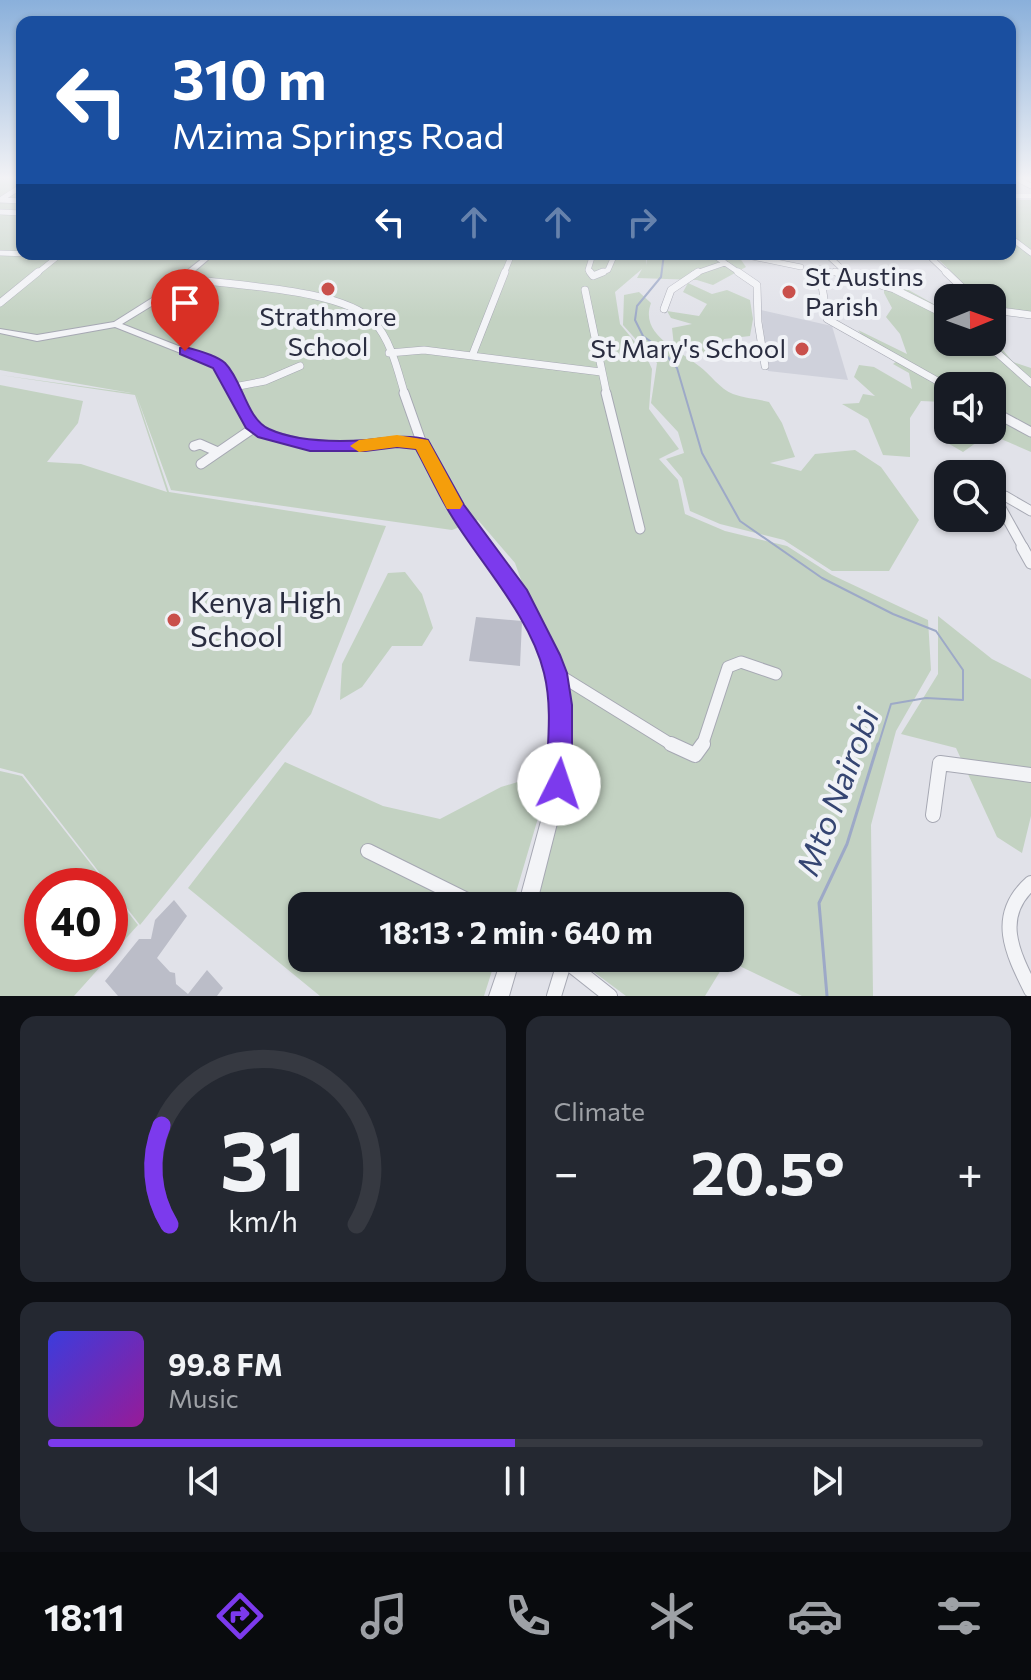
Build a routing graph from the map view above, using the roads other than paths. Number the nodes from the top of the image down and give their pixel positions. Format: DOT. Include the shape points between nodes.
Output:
graph roads {
  1 [pos="54,260"];
  2 [pos="205,260"];
  3 [pos="510,260"];
  4 [pos="591,260"];
  5 [pos="612,260"];
  6 [pos="721,260"];
  7 [pos="740,260"];
  8 [pos="768,260"];
  9 [pos="833,260"];
  10 [pos="933,260"];
  11 [pos="725,263"];
  12 [pos="733,268"];
  13 [pos="821,268"];
  14 [pos="851,277"];
  15 [pos="185,278"];
  16 [pos="958,284"];
  17 [pos="585,290"];
  18 [pos="0,303"];
  19 [pos="664,309"];
  20 [pos="934,309"];
  21 [pos="1006,312"];
  22 [pos="1031,315"];
  23 [pos="116,324"];
  24 [pos="0,331"];
  25 [pos="389,353"];
  26 [pos="472,356"];
  27 [pos="1001,356"];
  28 [pos="300,366"];
  29 [pos="765,366"];
  30 [pos="601,372"];
  31 [pos="934,379"];
  32 [pos="1031,383"];
  33 [pos="234,387"];
  34 [pos="1006,419"];
  35 [pos="255,427"];
  36 [pos="1031,432"];
  37 [pos="422,444"];
  38 [pos="194,446"];
  39 [pos="218,452"];
  40 [pos="201,464"];
  41 [pos="1031,511"];
  42 [pos="640,529"];
  43 [pos="1031,563"];
  44 [pos="556,673"];
  45 [pos="776,674"];
  46 [pos="1031,775"];
  47 [pos="933,815"];
  48 [pos="368,851"];
  49 [pos="1031,883"];
  50 [pos="451,892"];
  51 [pos="531,892"];
  52 [pos="507,972"];
  53 [pos="560,972"];
  54 [pos="580,972"];
  55 [pos="1031,990"];
  56 [pos="499,996"];
  57 [pos="554,996"];
  58 [pos="610,996"];
  1 -- 18 [label="street"];
  2 -- 15 [label="street"];
  3 -- 26 [label="street"];
  4 -- 5 [label="street" via="588,270 593,276 608,270"];
  6 -- 11 [label="street"];
  7 -- 12 [label="street"];
  8 -- 13 [label="street" via="806,270"];
  9 -- 14 [label="street"];
  10 -- 16 [label="street"];
  11 -- 12 [label="street"];
  11 -- 19 [label="street" via="678,282 667,292"];
  12 -- 29 [label="street" via="757,285"];
  13 -- 14 [label="street"];
  13 -- 31 [label="street" via="827,319"];
  14 -- 20 [label="street"];
  15 -- 23 [label="street"];
  15 -- 25 [label="street" via="345,305 376,324"];
  17 -- 30 [label="street"];
  21 -- 22 [label="street"];
  23 -- 24 [label="street" via="37,338"];
  23 -- 33 [label="street" via="212,361"];
  25 -- 26 [label="street" via="424,350"];
  25 -- 37 [label="street"];
  26 -- 30 [label="street"];
  27 -- 32 [label="street"];
  28 -- 33 [label="street"];
  30 -- 42 [label="street"];
  33 -- 35 [label="street"];
  34 -- 36 [label="street"];
  35 -- 37 [label="street" via="310,445"];
  35 -- 39 [label="street"];
  37 -- 44 [label="street" via="458,510 520,596"];
  38 -- 39 [label="street"];
  39 -- 40 [label="street"];
  41 -- 43 [label="street" via="1005,496 995,497"];
  44 -- 45 [label="street" via="695,755 728,667 741,662"];
  44 -- 51 [label="street" via="559,784"];
  46 -- 47 [label="street" via="940,763"];
  48 -- 50 [label="street"];
  49 -- 55 [label="street" via="1018,893 1008,919 1015,960"];
  52 -- 56 [label="street"];
  53 -- 57 [label="street"];
  54 -- 58 [label="street"];
}
